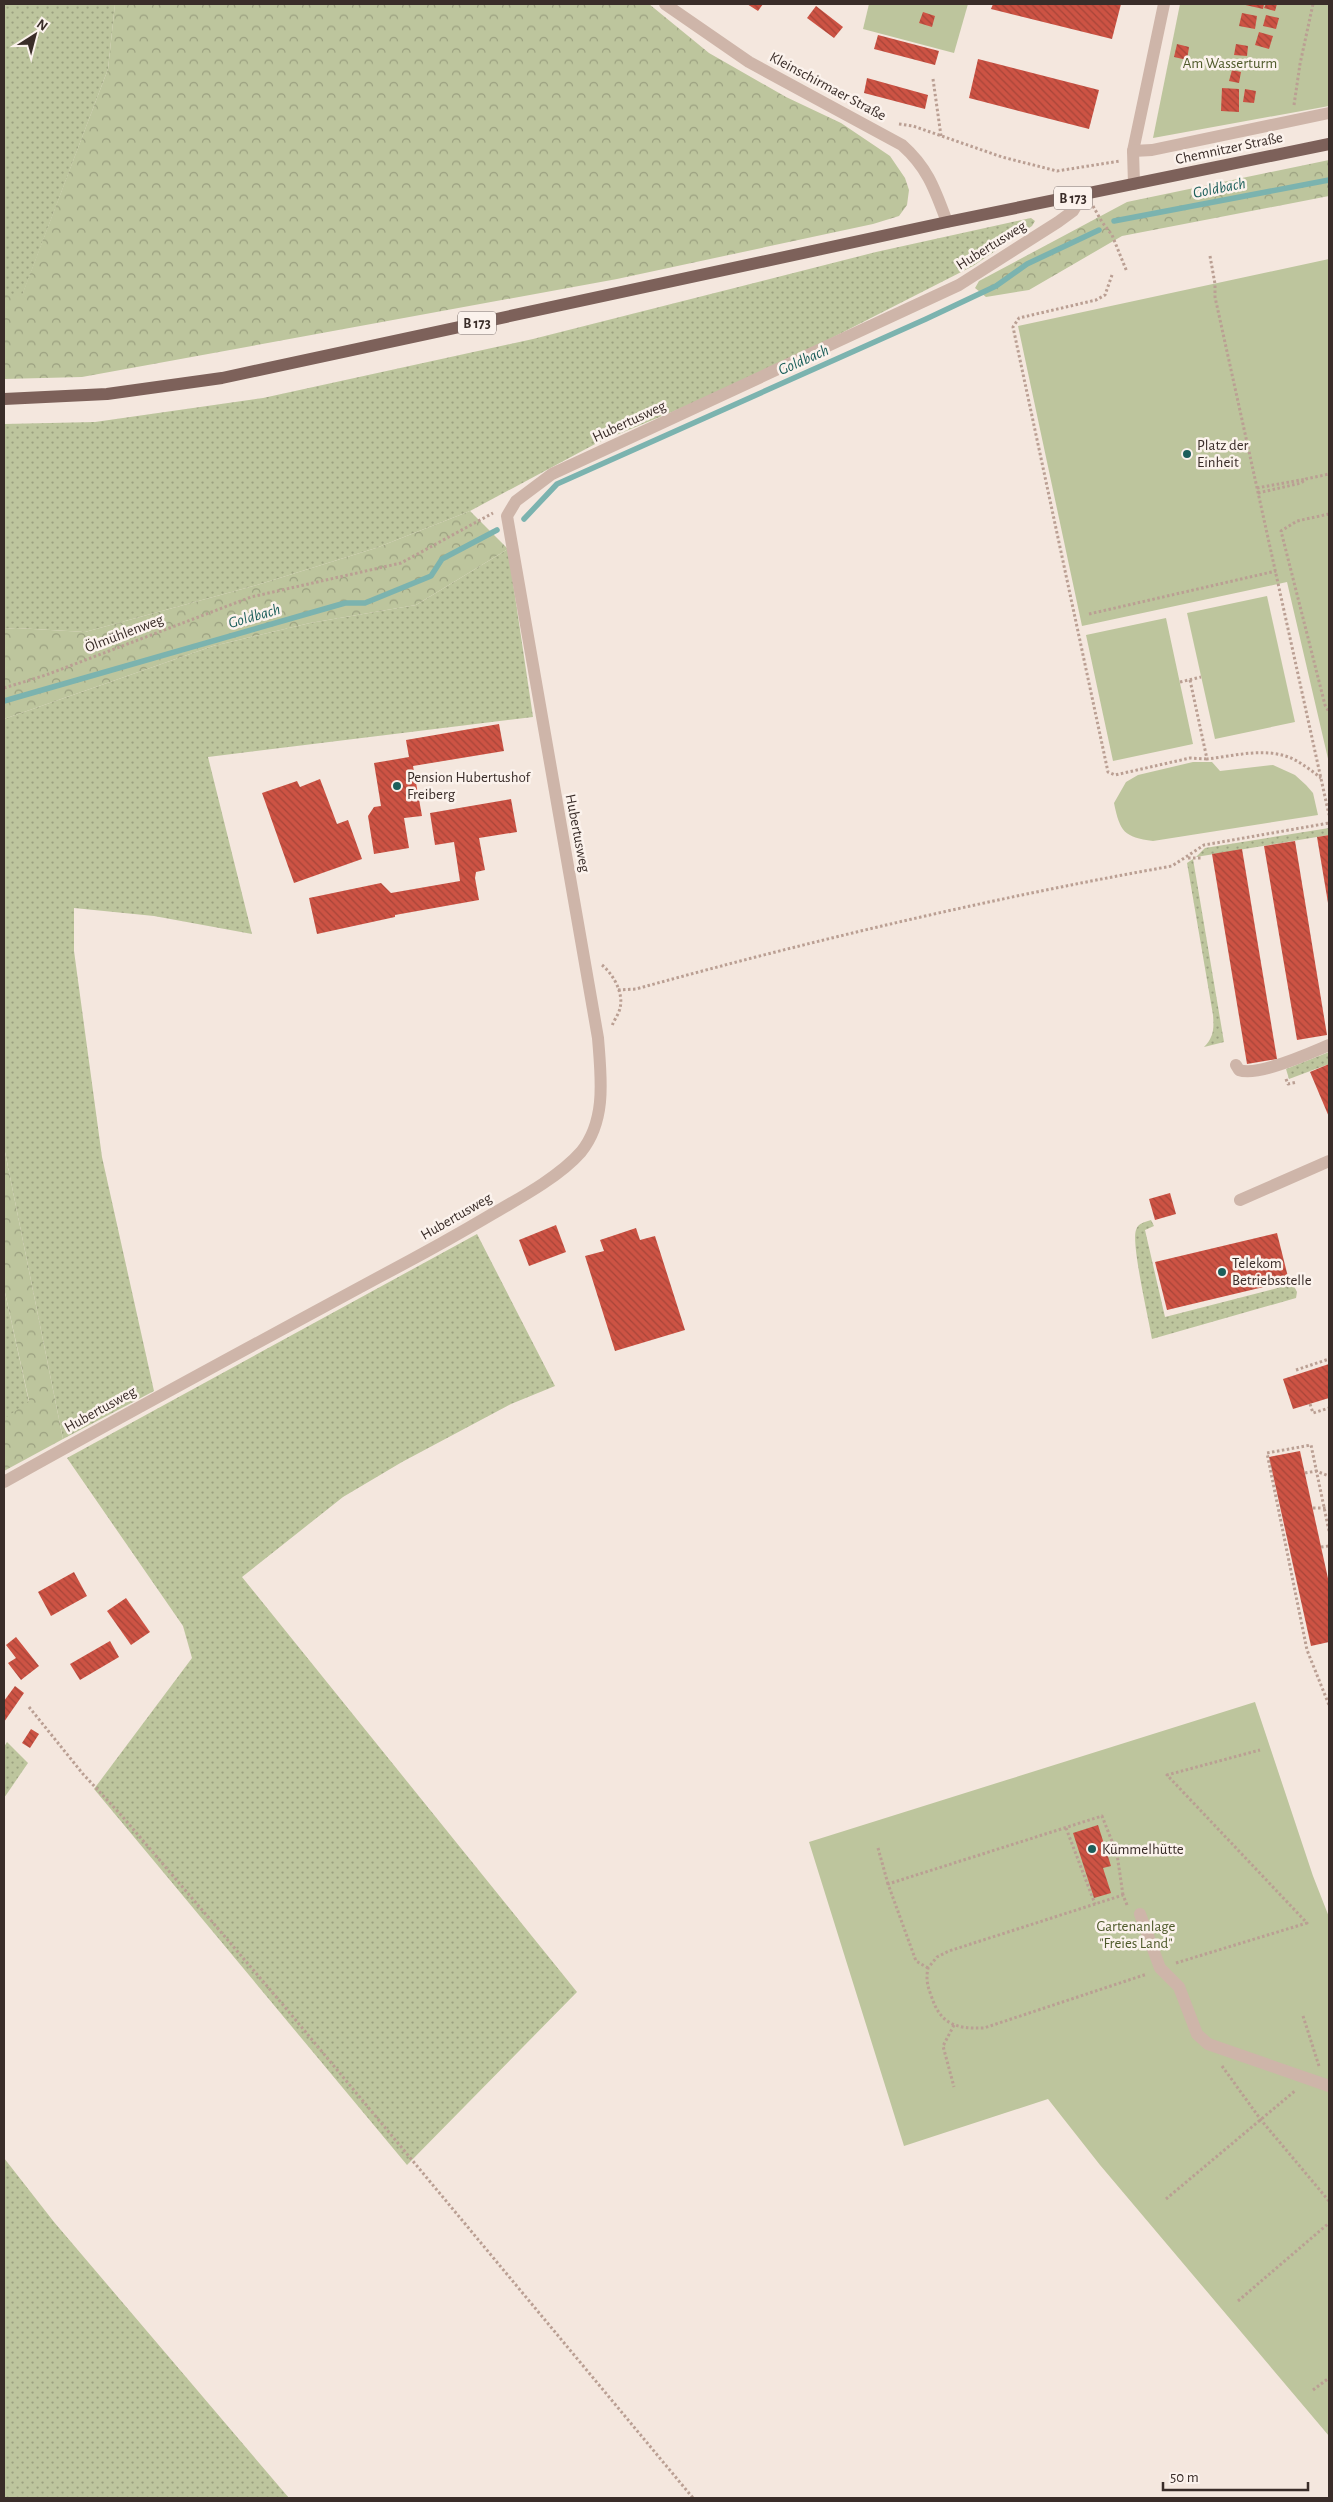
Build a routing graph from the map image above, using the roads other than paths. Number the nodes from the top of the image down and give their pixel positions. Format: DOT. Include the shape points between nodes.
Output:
graph roads {
  1 [pos="665,4"];
  2 [pos="1164,4"];
  3 [pos="1329,113"];
  4 [pos="1329,144"];
  5 [pos="1133,155"];
  6 [pos="1134,184"];
  7 [pos="1085,195"];
  8 [pos="947,222"];
  9 [pos="4,399"];
  10 [pos="1329,1045"];
  11 [pos="1236,1065"];
  12 [pos="1329,1161"];
  13 [pos="1240,1200"];
  14 [pos="4,1482"];
  15 [pos="1140,1914"];
  16 [pos="1327,2085"];
  1 -- 8 [label="street, Kleinschirmaer Straße" via="749,62 883,133 918,160 934,186"];
  2 -- 5 [label="street"];
  3 -- 5 [label="street"];
  4 -- 6 [label="main road, Chemnitzer Straße / B 173"];
  5 -- 6 [label="street"];
  6 -- 7 [label="main road, B 173"];
  7 -- 8 [label="main road, B 173"];
  7 -- 14 [label="street, Hubertusweg" via="1058,222 958,285 552,474 516,501 507,516 598,1038 602,1081 600,1110 592,1135 580,1153 538,1188"];
  8 -- 9 [label="main road, B 173" via="222,378 107,394"];
  10 -- 11 [label="street" via="1280,1064 1250,1071 1239,1070"];
  12 -- 13 [label="street"];
  15 -- 16 [label="street" via="1160,1968 1179,1987 1197,2034 1208,2044"];
}
